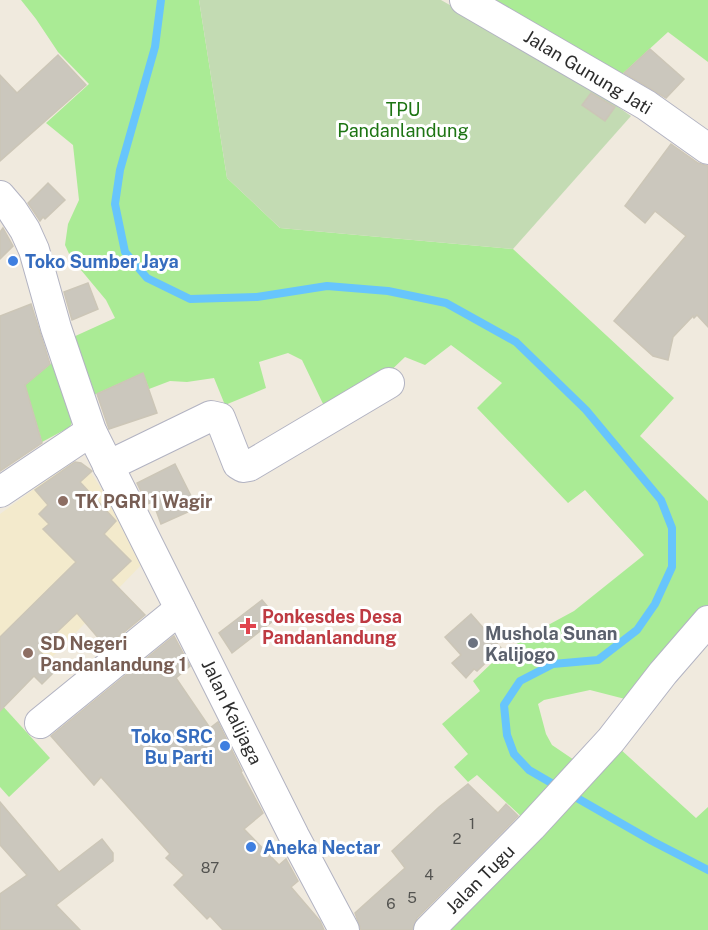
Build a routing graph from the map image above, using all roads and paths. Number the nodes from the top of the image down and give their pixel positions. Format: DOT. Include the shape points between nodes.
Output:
graph roads {
  1 [pos="465,0"];
  2 [pos="708,149"];
  3 [pos="0,196"];
  4 [pos="389,383"];
  5 [pos="92,431"];
  6 [pos="108,466"];
  7 [pos="0,492"];
  8 [pos="180,609"];
  9 [pos="708,621"];
  10 [pos="40,723"];
  11 [pos="344,930"];
  12 [pos="429,930"];
  1 -- 2 [label="street, Jalan Gunung Jati" via="646,105"];
  3 -- 5 [label="street, Jalan Kalijaga" via="25,230 34,250"];
  4 -- 6 [label="street" via="249,466 238,464 220,418 211,416"];
  5 -- 6 [label="street, Jalan Kalijaga"];
  5 -- 7 [label="street"];
  6 -- 8 [label="street, Jalan Kalijaga"];
  8 -- 10 [label="street"];
  8 -- 11 [label="street, Jalan Kalijaga"];
  9 -- 12 [label="street, Jalan Tugu" via="611,740"];
}
